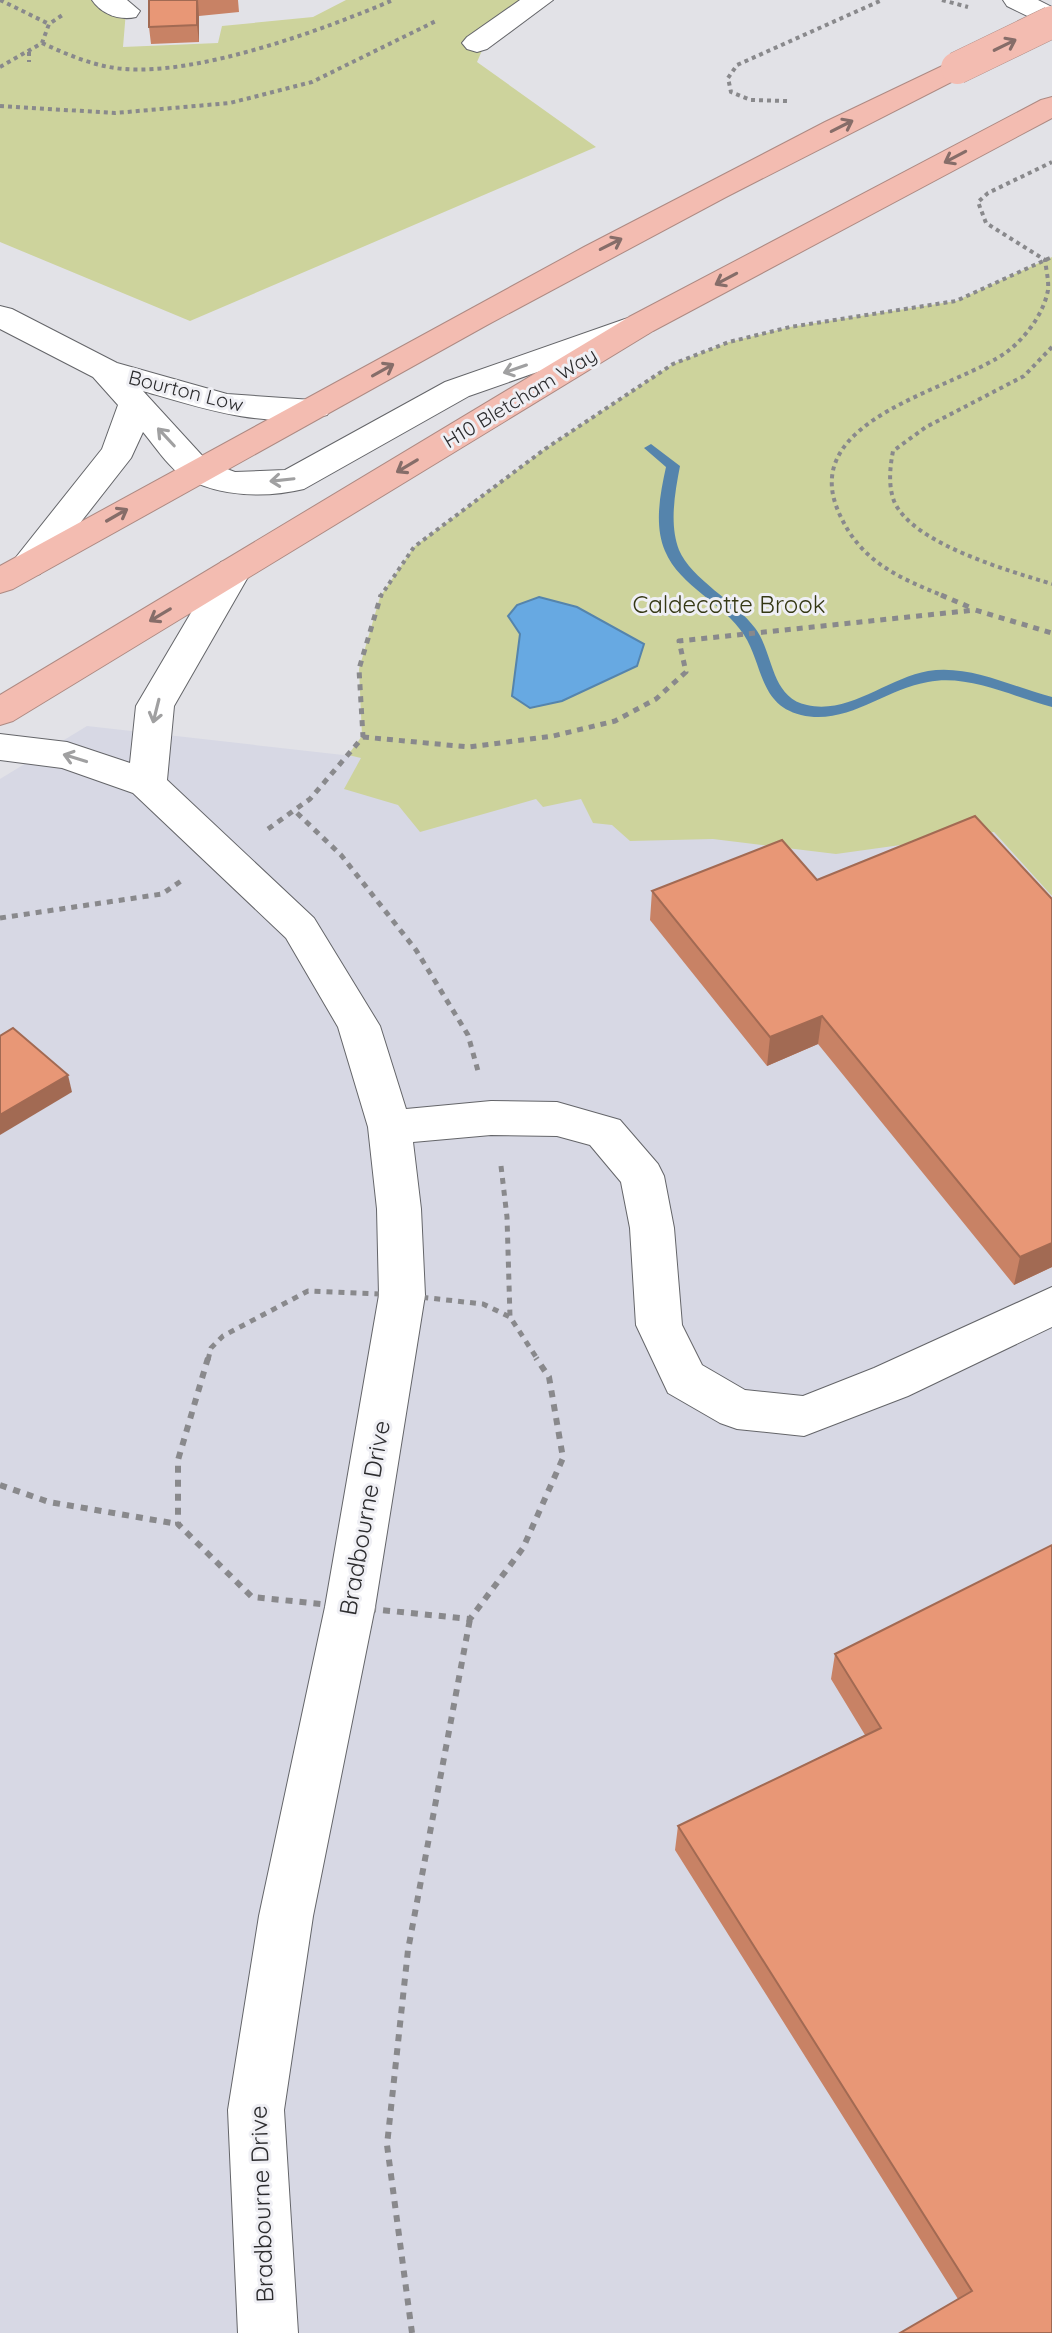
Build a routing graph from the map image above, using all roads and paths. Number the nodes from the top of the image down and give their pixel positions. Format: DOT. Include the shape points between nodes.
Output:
graph roads {
  1 [pos="0,0"];
  2 [pos="393,0"];
  3 [pos="539,0"];
  4 [pos="882,0"];
  5 [pos="1017,0"];
  6 [pos="446,15"];
  7 [pos="1052,20"];
  8 [pos="42,43"];
  9 [pos="477,43"];
  10 [pos="29,52"];
  11 [pos="80,60"];
  12 [pos="29,62"];
  13 [pos="69,63"];
  14 [pos="0,67"];
  15 [pos="791,101"];
  16 [pos="0,106"];
  17 [pos="1052,106"];
  18 [pos="1052,162"];
  19 [pos="1052,257"];
  20 [pos="1045,260"];
  21 [pos="0,316"];
  22 [pos="641,324"];
  23 [pos="1052,347"];
  24 [pos="105,370"];
  25 [pos="135,404"];
  26 [pos="315,408"];
  27 [pos="196,470"];
  28 [pos="234,570"];
  29 [pos="14,573"];
  30 [pos="1052,584"];
  31 [pos="975,610"];
  32 [pos="1052,633"];
  33 [pos="0,712"];
  34 [pos="363,737"];
  35 [pos="0,747"];
  36 [pos="147,784"];
  37 [pos="297,813"];
  38 [pos="220,855"];
  39 [pos="0,918"];
  40 [pos="491,1118"];
  41 [pos="390,1127"];
  42 [pos="1052,1306"];
  43 [pos="510,1317"];
  44 [pos="0,1485"];
  45 [pos="178,1524"];
  46 [pos="470,1619"];
  47 [pos="268,2333"];
  48 [pos="412,2333"];
  1 -- 8 [label="path" via="49,24"];
  2 -- 11 [label="path" via="334,26 165,68 123,69"];
  3 -- 9 [label="street"];
  4 -- 15 [label="path" via="737,65 728,78 731,92 751,100"];
  5 -- 7 [label="street"];
  6 -- 16 [label="path" via="308,84 257,99 136,112"];
  26 -- 7 [label="highway, one-way, bridge" via="578,261"];
  8 -- 10 [label="path"];
  8 -- 11 [label="path"];
  10 -- 12 [label="path"];
  10 -- 14 [label="path"];
  11 -- 13 [label="path"];
  17 -- 22 [label="highway, H10 Bletcham Way, one-way"];
  18 -- 20 [label="path" via="978,202 986,223"];
  19 -- 20 [label="path"];
  20 -- 31 [label="path" via="1048,290 1036,322 1008,351 866,426 843,447 830,476 843,522 867,555 895,576"];
  20 -- 34 [label="path" via="956,301 729,342 673,364 545,449 414,547 380,597 359,669"];
  21 -- 24 [label="street, Bourton Low"];
  22 -- 27 [label="street, one-way" via="457,389 292,481 232,483"];
  22 -- 28 [label="highway, H10 Bletcham Way, one-way"];
  23 -- 30 [label="path" via="1024,376 926,427 893,451 889,477 897,507 925,531 950,546"];
  24 -- 25 [label="street, Bourton Low"];
  24 -- 26 [label="street, Bourton Low" via="225,404"];
  27 -- 25 [label="street, Bourton Low, one-way"];
  25 -- 29 [label="street, Bourton Low" via="119,451"];
  26 -- 27 [label="highway"];
  29 -- 27 [label="highway, one-way"];
  28 -- 33 [label="highway, H10 Bletcham Way, one-way"];
  28 -- 36 [label="street, one-way" via="155,706"];
  31 -- 32 [label="path"];
  31 -- 34 [label="path" via="679,641 686,672 656,699 615,721 553,736 469,747"];
  34 -- 37 [label="path"];
  36 -- 35 [label="street, Bradbourne Drive, one-way" via="67,755"];
  36 -- 38 [label="street, Bradbourne Drive"];
  37 -- 38 [label="path"];
  37 -- 40 [label="path" via="341,855 416,950 468,1035"];
  38 -- 39 [label="path" via="162,894"];
  38 -- 41 [label="street, Bradbourne Drive" via="300,928 359,1026"];
  40 -- 41 [label="street"];
  40 -- 42 [label="street" via="557,1119 605,1132 642,1176 652,1228 659,1325 685,1379 737,1409 804,1416 891,1382"];
  40 -- 43 [label="path" via="507,1217"];
  41 -- 47 [label="street, Bradbourne Drive" via="402,1295 350,1607 286,1916 256,2110"];
  44 -- 45 [label="path" via="49,1502"];
  46 -- 48 [label="path" via="408,1950 387,2145"];
}
